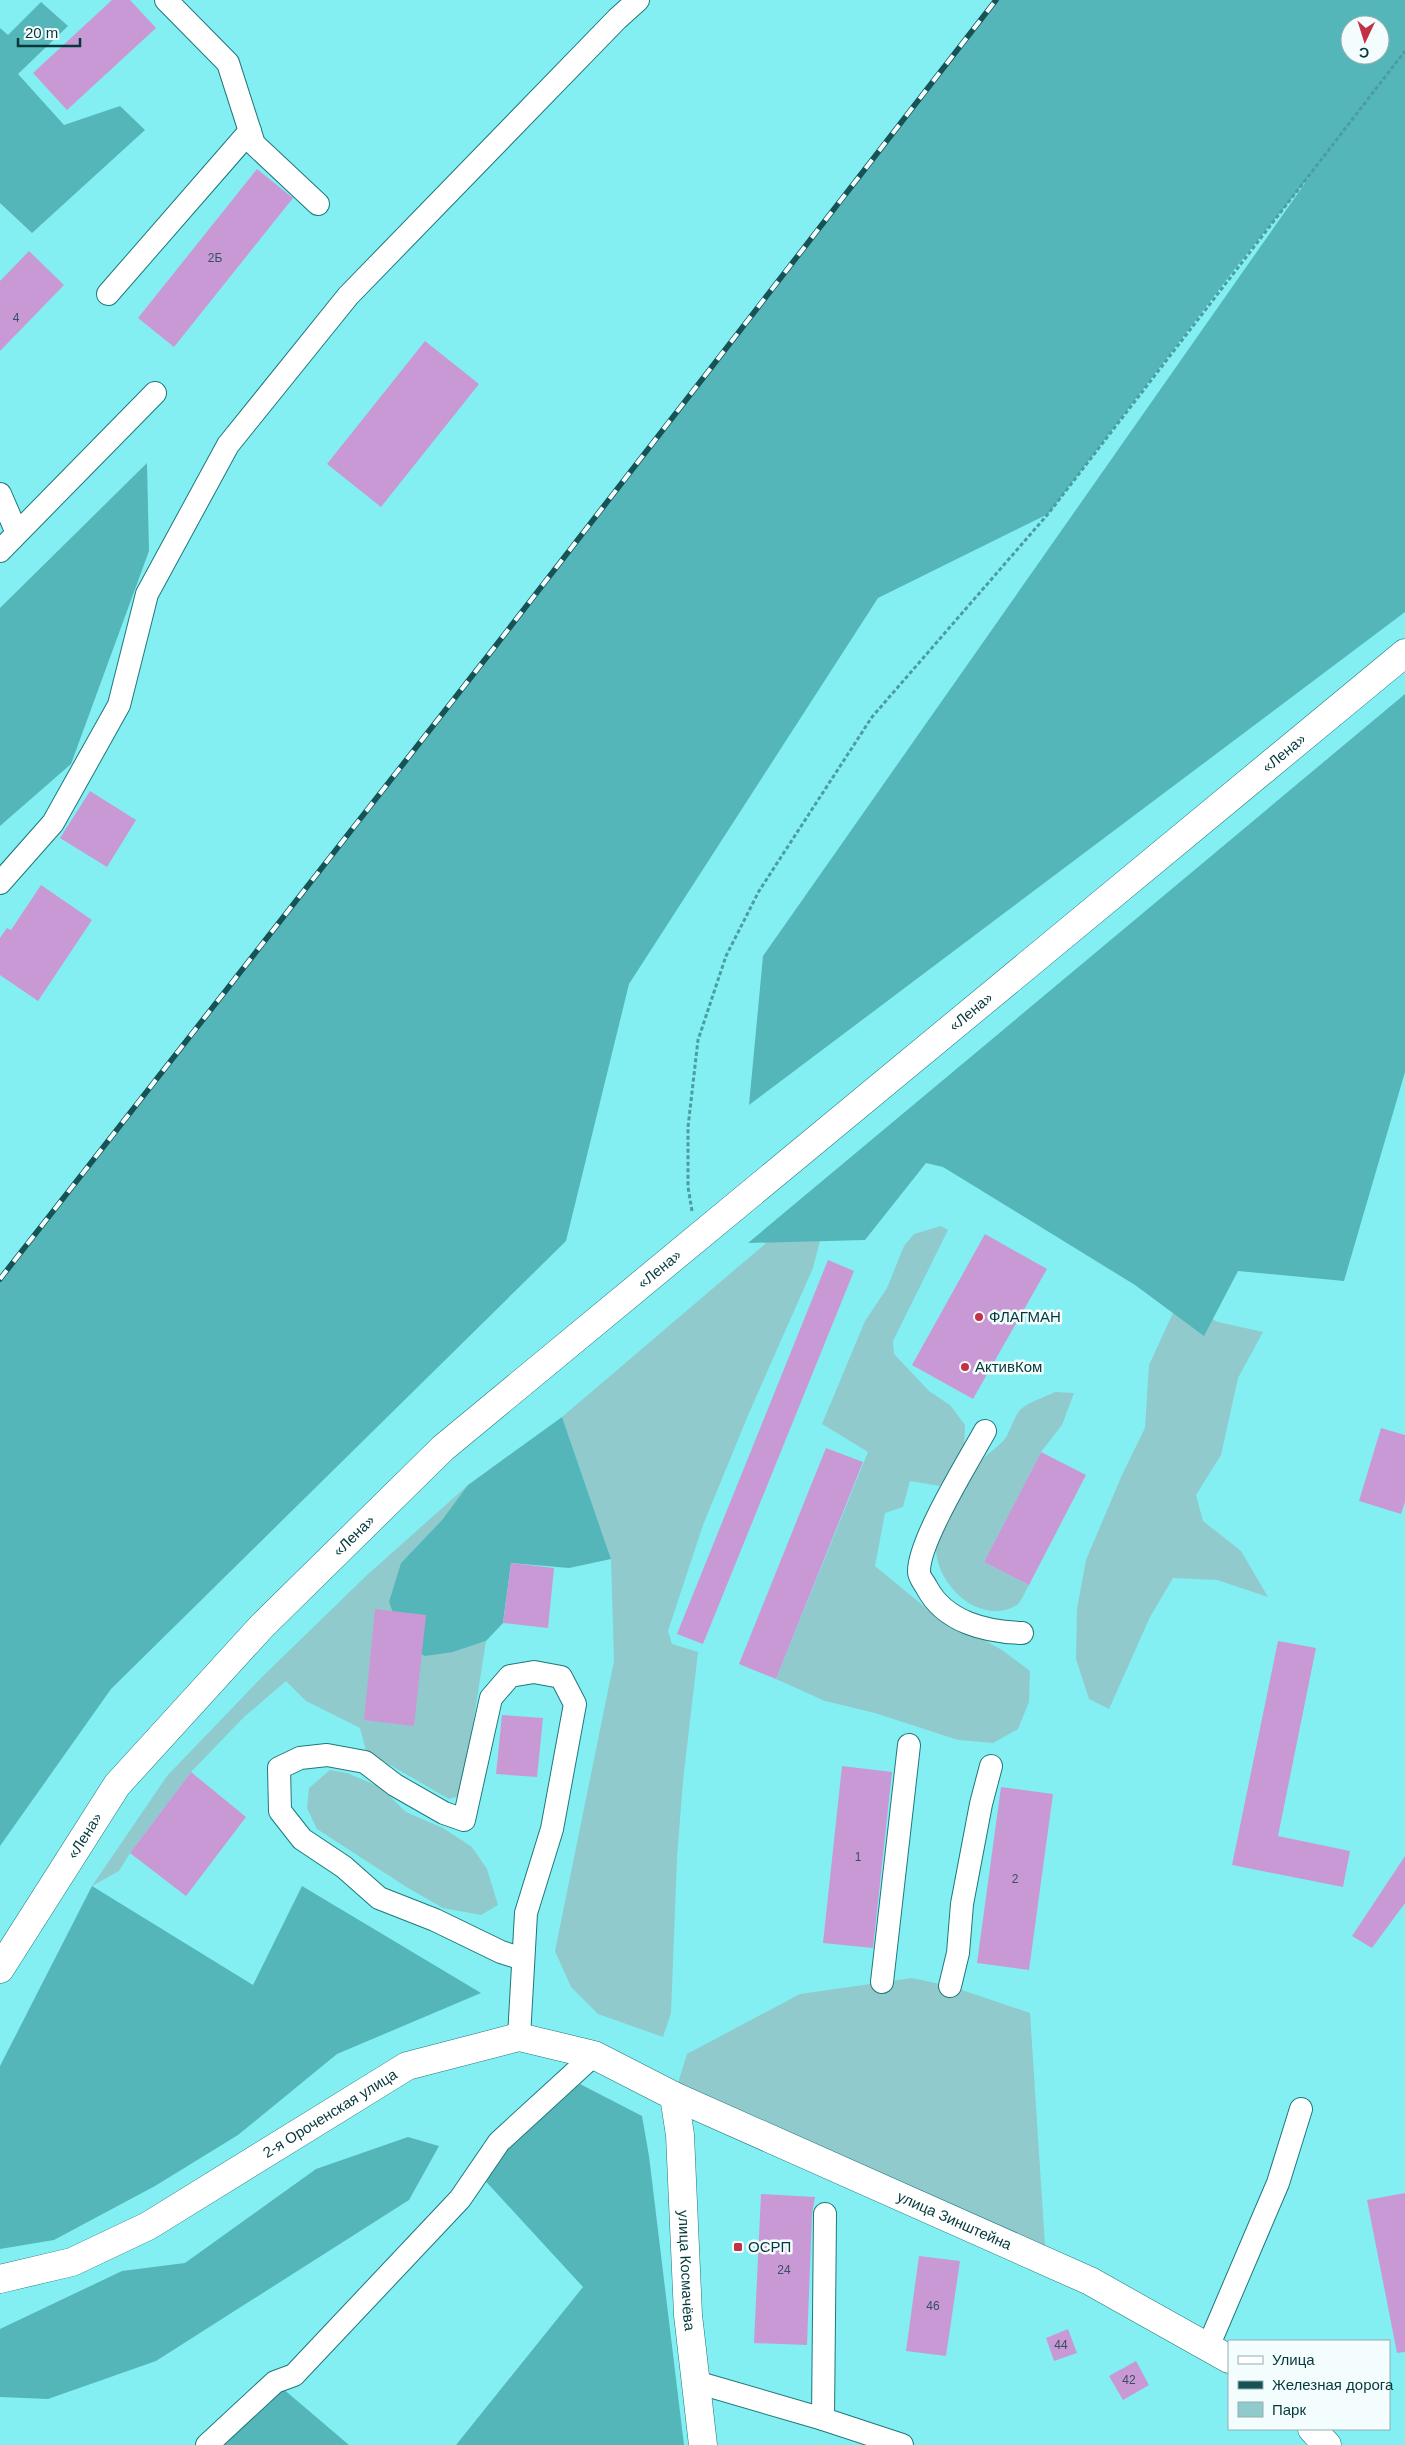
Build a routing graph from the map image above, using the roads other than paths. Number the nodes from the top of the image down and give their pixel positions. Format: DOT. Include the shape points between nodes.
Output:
graph roads {
  1 [pos="166,0"];
  2 [pos="638,0"];
  3 [pos="250,132"];
  4 [pos="318,204"];
  5 [pos="108,294"];
  6 [pos="155,393"];
  7 [pos="0,494"];
  8 [pos="17,534"];
  9 [pos="0,551"];
  10 [pos="1405,653"];
  11 [pos="0,883"];
  12 [pos="985,1431"];
  13 [pos="1022,1633"];
  14 [pos="909,1745"];
  15 [pos="991,1766"];
  16 [pos="524,1959"];
  17 [pos="0,1969"];
  18 [pos="882,1982"];
  19 [pos="950,1986"];
  20 [pos="519,2037"];
  21 [pos="594,2055"];
  22 [pos="674,2096"];
  23 [pos="1301,2109"];
  24 [pos="825,2214"];
  25 [pos="0,2280"];
  26 [pos="1219,2353"];
  27 [pos="696,2382"];
  28 [pos="823,2419"];
  29 [pos="1313,2430"];
  30 [pos="207,2445"];
  31 [pos="704,2445"];
  32 [pos="902,2445"];
  33 [pos="1328,2445"];
  1 -- 3 [label="street" via="228,64"];
  2 -- 11 [label="street" via="348,296 228,445 147,594 119,705 53,823"];
  3 -- 4 [label="street" via="254,144"];
  3 -- 5 [label="street"];
  6 -- 8 [label="street"];
  7 -- 8 [label="street"];
  8 -- 9 [label="street"];
  10 -- 17 [label="main road, «Лена»" via="443,1448 262,1626 117,1785"];
  12 -- 13 [label="street" via="937,1518 923,1551 919,1572 934,1601 949,1614 986,1630"];
  14 -- 18 [label="street"];
  15 -- 19 [label="street" via="962,1904 958,1953"];
  16 -- 16 [label="street" via="526,1913 552,1829 575,1704 561,1677 534,1672 510,1676 491,1698 464,1820 444,1813 395,1785 365,1762 327,1755 300,1758 279,1768 280,1811 302,1839 344,1867 379,1898"];
  16 -- 20 [label="street"];
  20 -- 21 [label="main road, 2-я Ороченская улица"];
  20 -- 25 [label="main road, 2-я Ороченская улица" via="407,2066 148,2226 72,2262"];
  21 -- 22 [label="main road, 2-я Ороченская улица"];
  21 -- 30 [label="street" via="499,2142 460,2199 294,2374 275,2382"];
  22 -- 26 [label="main road, улица Зинштейна" via="1090,2281"];
  22 -- 27 [label="main road, улица Космачёва" via="680,2135 688,2315"];
  23 -- 26 [label="street"];
  24 -- 28 [label="street"];
  27 -- 28 [label="street"];
  27 -- 31 [label="main road, улица Космачёва"];
  28 -- 32 [label="street"];
  29 -- 33 [label="main road"];
}
